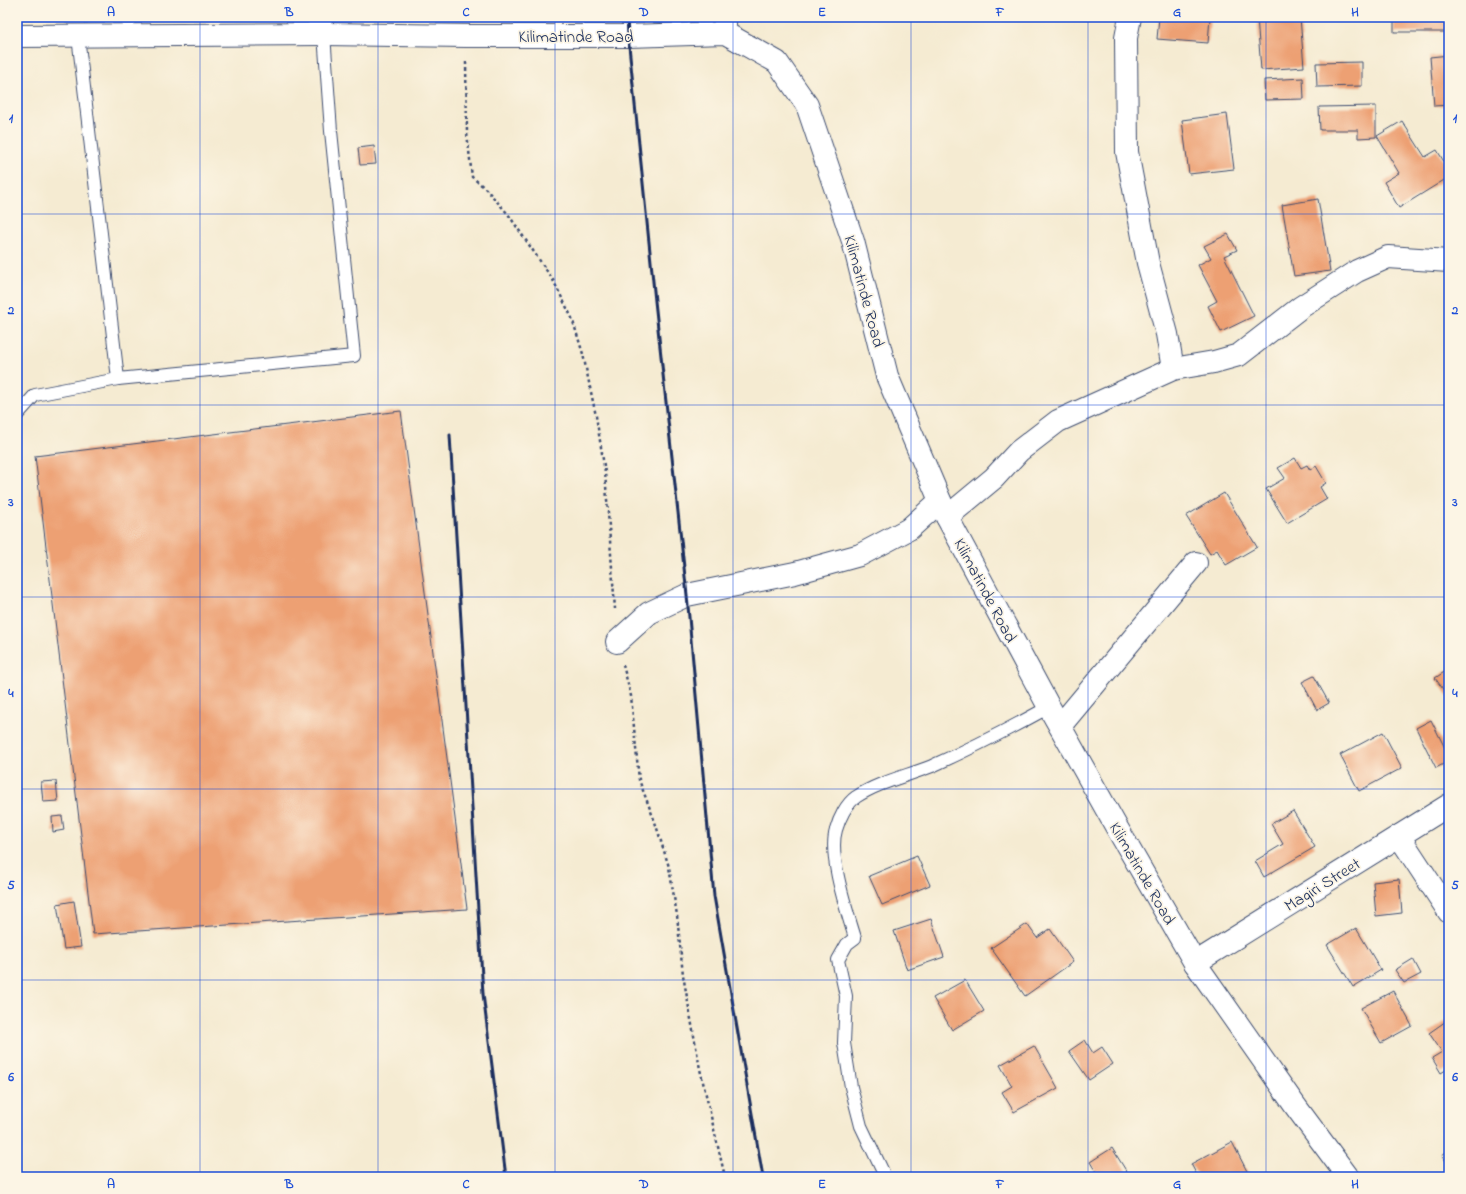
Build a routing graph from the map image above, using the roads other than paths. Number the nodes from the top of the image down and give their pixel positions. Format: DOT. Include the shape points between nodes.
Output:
graph roads {
  1 [pos="1130,17"];
  2 [pos="321,25"];
  3 [pos="725,25"];
  4 [pos="17,36"];
  5 [pos="78,36"];
  6 [pos="1449,261"];
  7 [pos="1173,369"];
  8 [pos="118,379"];
  9 [pos="17,415"];
  10 [pos="943,509"];
  11 [pos="1196,563"];
  12 [pos="618,642"];
  13 [pos="1049,707"];
  14 [pos="1060,726"];
  15 [pos="1449,805"];
  16 [pos="1399,836"];
  17 [pos="1449,912"];
  18 [pos="1195,963"];
  19 [pos="884,1177"];
  20 [pos="1348,1177"];
  1 -- 7 [label="main road" via="1126,38 1127,152 1148,263 1167,334"];
  2 -- 3 [label="main road, Kilimatinde Road" via="466,36 628,36"];
  2 -- 5 [label="main road, Kilimatinde Road"];
  2 -- 8 [label="lane" via="354,356"];
  3 -- 10 [label="main road, Kilimatinde Road" via="777,62 807,105 852,241 887,376"];
  4 -- 5 [label="main road, Kilimatinde Road"];
  5 -- 8 [label="lane"];
  6 -- 7 [label="main road" via="1388,257 1357,271 1301,307 1239,355"];
  7 -- 10 [label="main road" via="1058,421 1019,451 994,478"];
  8 -- 9 [label="lane" via="35,395"];
  10 -- 12 [label="main road" via="860,555 795,573 687,595 649,613"];
  10 -- 13 [label="main road, Kilimatinde Road"];
  11 -- 14 [label="main road"];
  13 -- 14 [label="main road, Kilimatinde Road"];
  13 -- 19 [label="lane" via="983,743 855,798 842,813 835,832 834,857 854,938 847,944 838,960 846,996 844,1043 861,1126"];
  14 -- 18 [label="main road, Kilimatinde Road"];
  15 -- 16 [label="main road, Magiri Street"];
  16 -- 17 [label="main road"];
  16 -- 18 [label="main road, Magiri Street"];
  18 -- 20 [label="main road, Kilimatinde Road"];
}
